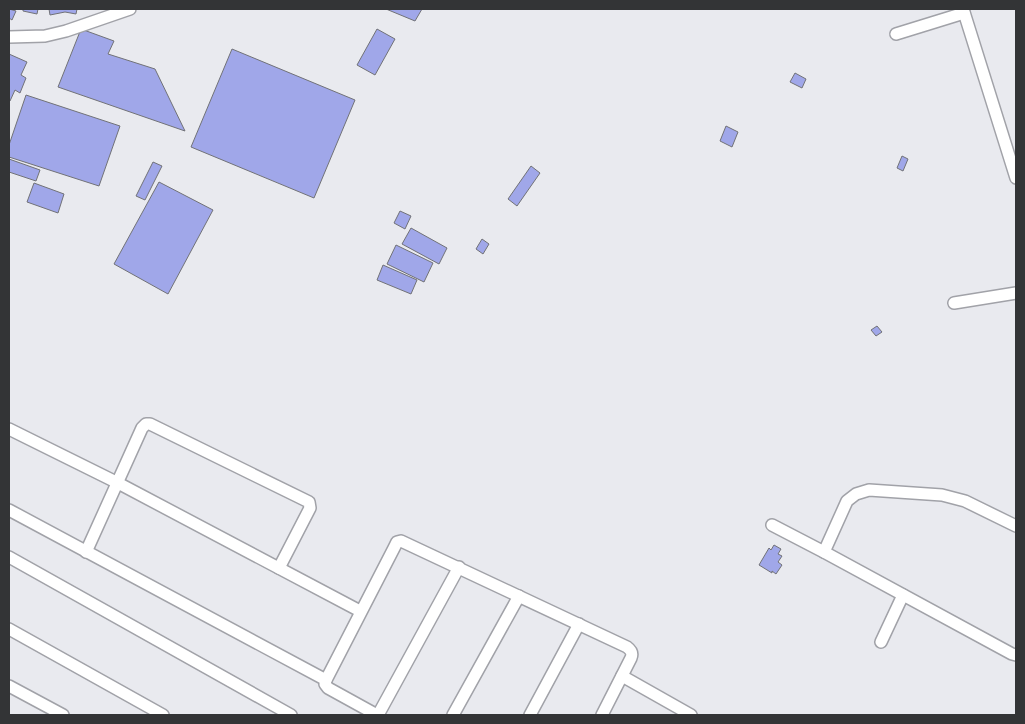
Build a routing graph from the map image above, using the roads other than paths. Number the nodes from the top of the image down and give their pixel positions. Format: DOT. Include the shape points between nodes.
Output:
graph roads {
  1 [pos="130,9"];
  2 [pos="963,11"];
  3 [pos="896,34"];
  4 [pos="9,37"];
  5 [pos="1016,178"];
  6 [pos="1016,293"];
  7 [pos="954,302"];
  8 [pos="9,429"];
  9 [pos="118,483"];
  10 [pos="9,510"];
  11 [pos="772,525"];
  12 [pos="1016,526"];
  13 [pos="86,552"];
  14 [pos="824,552"];
  15 [pos="9,557"];
  16 [pos="279,568"];
  17 [pos="459,568"];
  18 [pos="904,595"];
  19 [pos="519,596"];
  20 [pos="360,611"];
  21 [pos="579,624"];
  22 [pos="9,629"];
  23 [pos="881,642"];
  24 [pos="1016,655"];
  25 [pos="622,676"];
  26 [pos="326,680"];
  27 [pos="9,686"];
  28 [pos="63,715"];
  29 [pos="163,715"];
  30 [pos="291,715"];
  31 [pos="377,715"];
  32 [pos="453,715"];
  33 [pos="530,715"];
  34 [pos="602,715"];
  35 [pos="691,715"];
  1 -- 4 [label="street" via="45,36"];
  2 -- 3 [label="street"];
  2 -- 5 [label="street"];
  6 -- 7 [label="street"];
  8 -- 9 [label="street"];
  9 -- 13 [label="street"];
  9 -- 16 [label="street"];
  9 -- 16 [label="street" via="142,428 150,424 308,501 310,508"];
  10 -- 13 [label="street"];
  11 -- 14 [label="street"];
  12 -- 14 [label="street" via="965,501 942,495 869,490 847,501"];
  13 -- 26 [label="street"];
  14 -- 18 [label="street"];
  15 -- 30 [label="street"];
  16 -- 20 [label="street"];
  17 -- 19 [label="street"];
  17 -- 20 [label="street" via="400,541"];
  17 -- 31 [label="street"];
  18 -- 23 [label="street"];
  18 -- 24 [label="street"];
  19 -- 21 [label="street"];
  19 -- 32 [label="street"];
  20 -- 26 [label="street"];
  21 -- 25 [label="street" via="629,649 632,655"];
  21 -- 33 [label="street"];
  22 -- 29 [label="street"];
  25 -- 34 [label="street"];
  25 -- 35 [label="street"];
  26 -- 31 [label="street" via="328,688"];
  27 -- 28 [label="street"];
}
